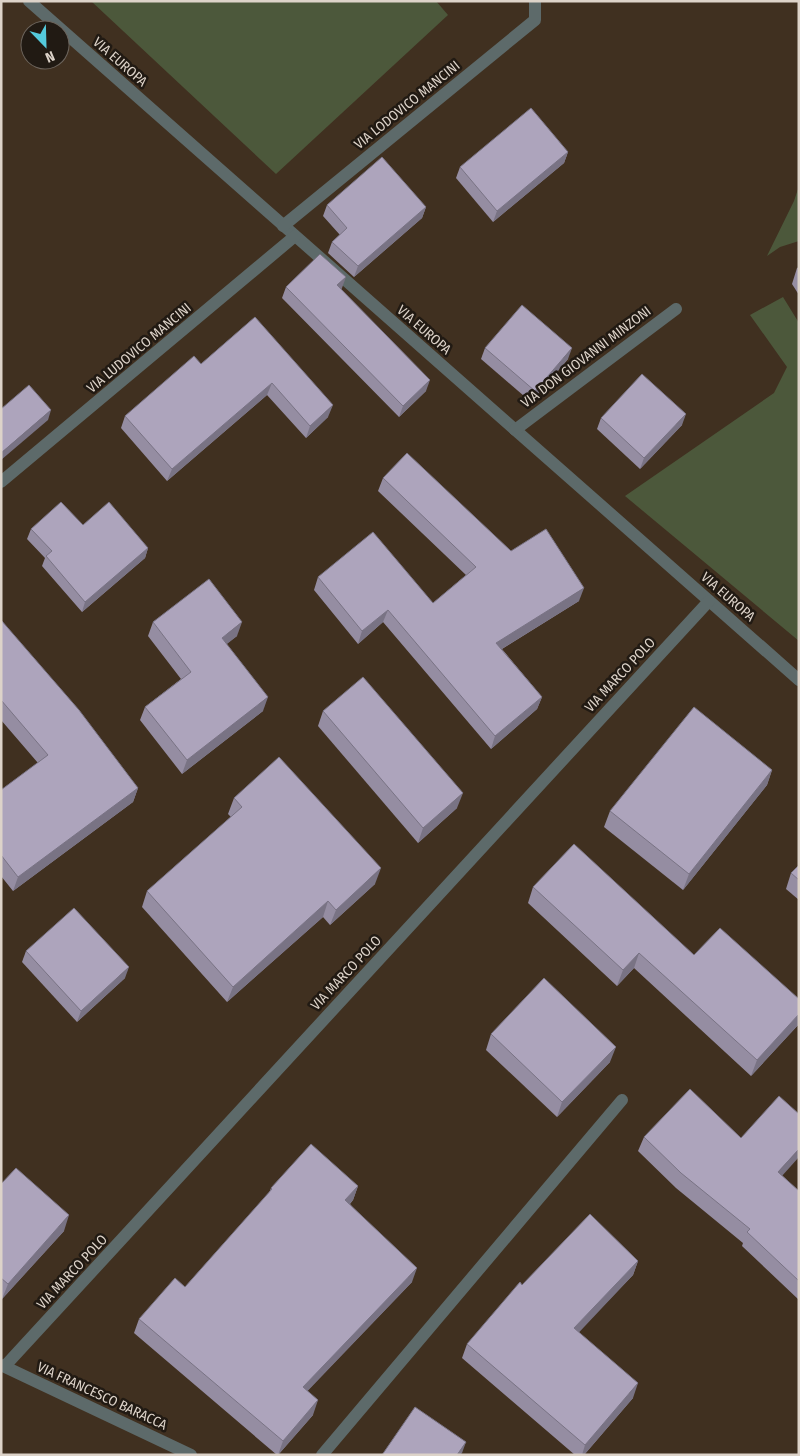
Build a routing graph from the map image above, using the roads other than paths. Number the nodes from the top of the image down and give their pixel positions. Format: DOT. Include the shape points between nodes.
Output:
graph roads {
  1 [pos="29,1"];
  2 [pos="535,1"];
  3 [pos="283,226"];
  4 [pos="295,236"];
  5 [pos="676,309"];
  6 [pos="515,430"];
  7 [pos="1,482"];
  8 [pos="709,601"];
  9 [pos="799,680"];
  10 [pos="622,1100"];
  11 [pos="3,1366"];
  12 [pos="191,1455"];
  13 [pos="322,1455"];
  1 -- 3 [label="street, VIA EUROPA"];
  2 -- 3 [label="street, VIA LODOVICO MANCINI" via="535,20"];
  3 -- 4 [label="street, VIA EUROPA"];
  4 -- 6 [label="street, VIA EUROPA"];
  4 -- 7 [label="street, VIA LUDOVICO MANCINI"];
  5 -- 6 [label="street, VIA DON GIOVANNI MINZONI"];
  6 -- 8 [label="street, VIA EUROPA"];
  8 -- 9 [label="street, VIA EUROPA"];
  8 -- 11 [label="street, VIA MARCO POLO"];
  10 -- 13 [label="street"];
  11 -- 12 [label="street, VIA FRANCESCO BARACCA"];
}
